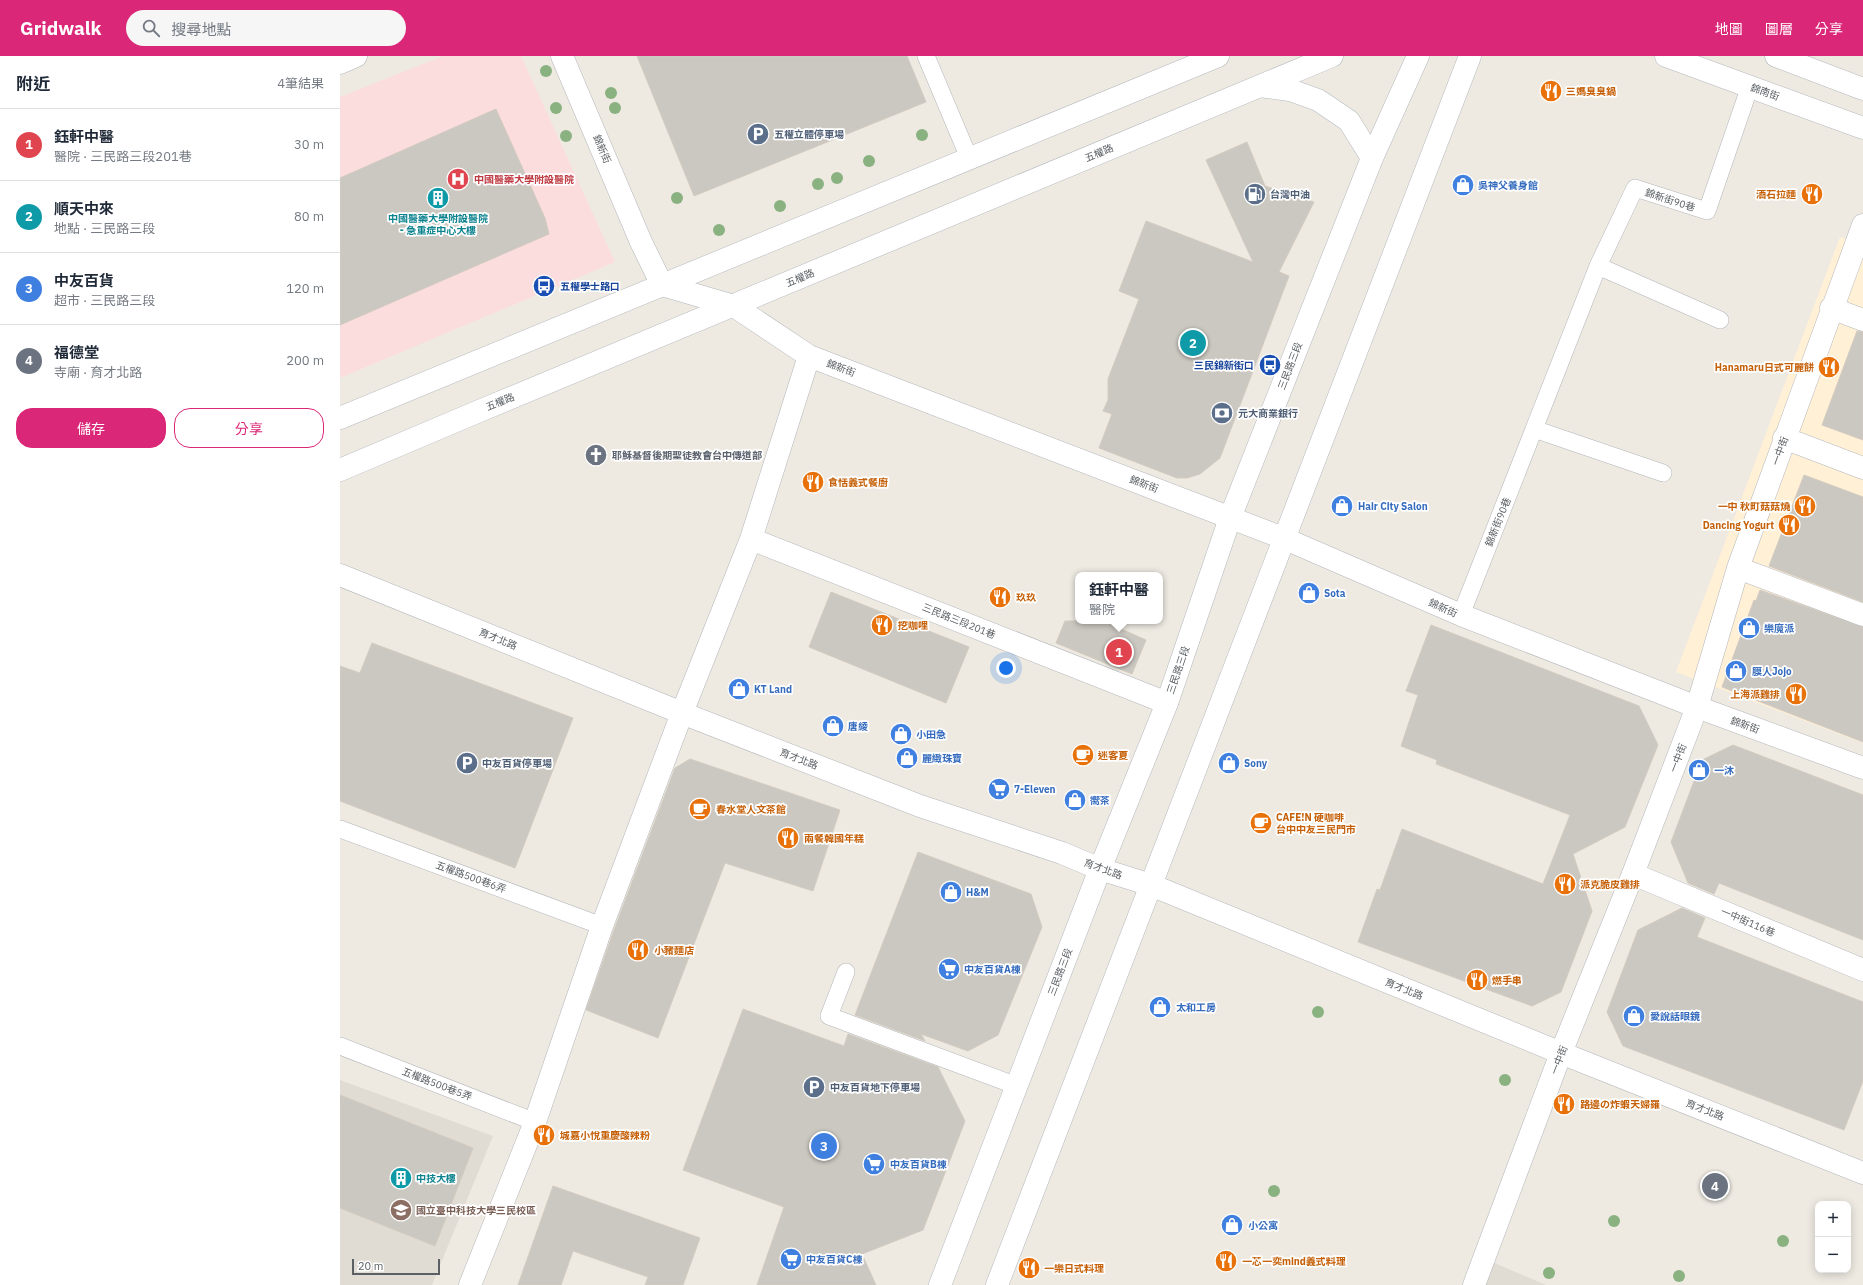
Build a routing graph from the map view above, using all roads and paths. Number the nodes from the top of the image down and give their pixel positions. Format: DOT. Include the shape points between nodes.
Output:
graph roads {
  1 [pos="356,56"];
  2 [pos="562,56"];
  3 [pos="926,56"];
  4 [pos="1218,56"];
  5 [pos="1332,56"];
  6 [pos="1418,56"];
  7 [pos="1470,56"];
  8 [pos="1666,56"];
  9 [pos="1776,56"];
  10 [pos="340,63"];
  11 [pos="1260,86"];
  12 [pos="1750,86"];
  13 [pos="1863,90"];
  14 [pos="1863,128"];
  15 [pos="969,158"];
  16 [pos="1372,158"];
  17 [pos="1863,225"];
  18 [pos="1598,266"];
  19 [pos="662,285"];
  20 [pos="734,306"];
  21 [pos="1831,308"];
  22 [pos="1720,320"];
  23 [pos="1863,320"];
  24 [pos="810,356"];
  25 [pos="340,418"];
  26 [pos="1534,429"];
  27 [pos="1784,438"];
  28 [pos="1863,468"];
  29 [pos="340,470"];
  30 [pos="1663,473"];
  31 [pos="1230,518"];
  32 [pos="1283,538"];
  33 [pos="751,539"];
  34 [pos="1738,568"];
  35 [pos="340,575"];
  36 [pos="1461,615"];
  37 [pos="1863,615"];
  38 [pos="1167,703"];
  39 [pos="1697,707"];
  40 [pos="682,713"];
  41 [pos="1863,768"];
  42 [pos="340,829"];
  43 [pos="1100,869"];
  44 [pos="1633,874"];
  45 [pos="1151,885"];
  46 [pos="602,926"];
  47 [pos="1863,970"];
  48 [pos="846,972"];
  49 [pos="340,1046"];
  50 [pos="1561,1053"];
  51 [pos="1017,1086"];
  52 [pos="535,1122"];
  53 [pos="1863,1172"];
  54 [pos="999,1284"];
  55 [pos="470,1285"];
  56 [pos="940,1285"];
  57 [pos="1474,1285"];
  1 -- 10 [label="street"];
  2 -- 19 [label="street, 錦新街" via="643,247"];
  3 -- 15 [label="lane"];
  4 -- 15 [label="street"];
  5 -- 11 [label="street, 五權路"];
  6 -- 16 [label="street, 三民路三段"];
  7 -- 32 [label="street"];
  8 -- 12 [label="street, 錦南街"];
  9 -- 13 [label="street"];
  11 -- 16 [label="street" via="1290,90 1318,100 1348,121"];
  11 -- 20 [label="street, 五權路"];
  12 -- 14 [label="street, 錦南街"];
  12 -- 18 [label="lane, 錦新街90巷" via="1707,211 1635,188"];
  15 -- 19 [label="street"];
  16 -- 31 [label="street, 三民路三段"];
  17 -- 21 [label="street, 一中街"];
  18 -- 22 [label="lane"];
  18 -- 26 [label="lane, 錦新街90巷"];
  19 -- 20 [label="street, 錦新街"];
  19 -- 25 [label="street"];
  20 -- 24 [label="street, 錦新街"];
  20 -- 29 [label="street, 五權路"];
  21 -- 23 [label="street"];
  21 -- 27 [label="street, 一中街"];
  24 -- 31 [label="street, 錦新街"];
  24 -- 33 [label="street"];
  26 -- 30 [label="lane"];
  26 -- 36 [label="lane, 錦新街90巷"];
  27 -- 28 [label="street"];
  27 -- 34 [label="street, 一中街"];
  31 -- 32 [label="street, 錦新街"];
  31 -- 38 [label="street, 三民路三段"];
  32 -- 36 [label="street, 錦新街"];
  32 -- 45 [label="street"];
  33 -- 38 [label="street, 三民路三段201巷"];
  33 -- 40 [label="street"];
  34 -- 37 [label="street"];
  34 -- 39 [label="street, 一中街"];
  35 -- 40 [label="street, 育才北路"];
  36 -- 39 [label="street, 錦新街"];
  38 -- 43 [label="street, 三民路三段"];
  39 -- 41 [label="street, 錦新街"];
  39 -- 44 [label="street, 一中街"];
  40 -- 43 [label="street, 育才北路" via="920,806 1062,853"];
  40 -- 46 [label="street"];
  42 -- 46 [label="lane, 五權路500巷6弄"];
  43 -- 45 [label="street, 育才北路"];
  43 -- 51 [label="street, 三民路三段"];
  44 -- 47 [label="street, 一中街116巷"];
  44 -- 50 [label="street, 一中街"];
  45 -- 50 [label="street, 育才北路"];
  45 -- 54 [label="street"];
  46 -- 52 [label="street"];
  48 -- 51 [label="lane" via="829,1016"];
  49 -- 52 [label="lane, 五權路500巷5弄"];
  50 -- 53 [label="street, 育才北路"];
  50 -- 57 [label="street, 一中街"];
  51 -- 56 [label="street, 三民路三段"];
  52 -- 55 [label="street"];
}
